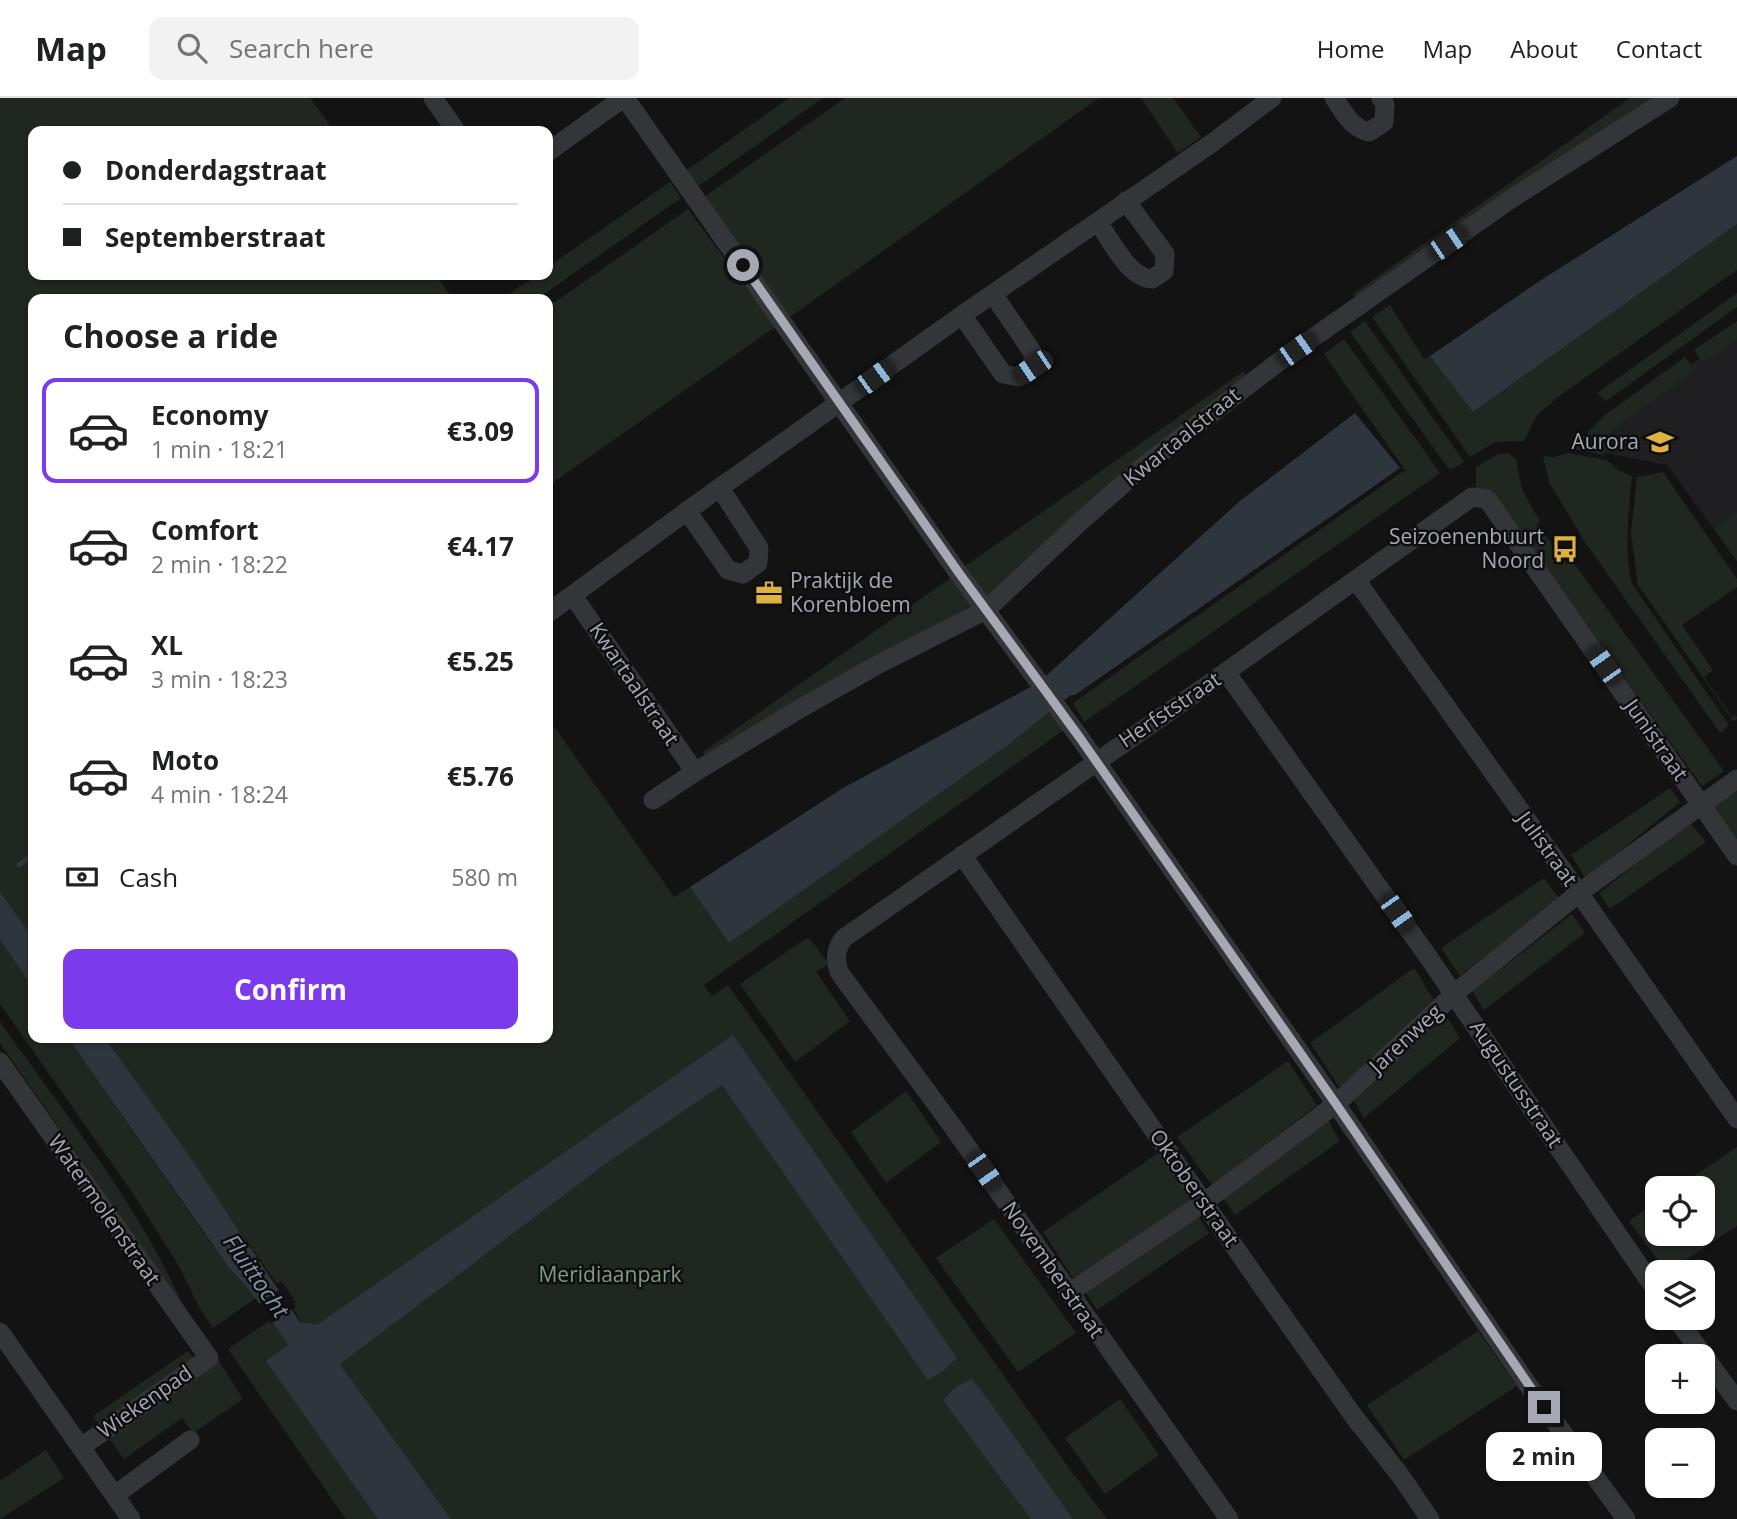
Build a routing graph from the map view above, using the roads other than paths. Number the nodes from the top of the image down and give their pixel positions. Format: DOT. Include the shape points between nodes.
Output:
graph roads {
  1 [pos="433,98"];
  2 [pos="624,98"];
  3 [pos="1272,98"];
  4 [pos="1334,98"];
  5 [pos="1381,98"];
  6 [pos="1670,98"];
  7 [pos="453,126"];
  8 [pos="553,148"];
  9 [pos="1126,201"];
  10 [pos="1098,222"];
  11 [pos="993,294"];
  12 [pos="962,315"];
  13 [pos="840,402"];
  14 [pos="720,488"];
  15 [pos="1472,497"];
  16 [pos="687,510"];
  17 [pos="1356,580"];
  18 [pos="573,596"];
  19 [pos="553,610"];
  20 [pos="986,610"];
  21 [pos="1226,672"];
  22 [pos="1095,761"];
  23 [pos="695,772"];
  24 [pos="1737,779"];
  25 [pos="653,800"];
  26 [pos="1702,804"];
  27 [pos="962,855"];
  28 [pos="1737,856"];
  29 [pos="1579,893"];
  30 [pos="837,950"];
  31 [pos="1454,994"];
  32 [pos="0,1062"];
  33 [pos="1336,1104"];
  34 [pos="1737,1119"];
  35 [pos="1203,1203"];
  36 [pos="1645,1274"];
  37 [pos="1070,1292"];
  38 [pos="1685,1330"];
  39 [pos="0,1332"];
  40 [pos="209,1358"];
  41 [pos="1737,1401"];
  42 [pos="190,1440"];
  43 [pos="81,1447"];
  44 [pos="115,1495"];
  45 [pos="131,1519"];
  46 [pos="1229,1519"];
  47 [pos="1430,1519"];
  48 [pos="1626,1519"];
  1 -- 7 [label="street"];
  2 -- 8 [label="street"];
  2 -- 13 [label="street"];
  3 -- 9 [label="street"];
  4 -- 5 [label="street" via="1353,125 1369,132 1384,122"];
  6 -- 20 [label="street, Kwartaalstraat" via="1490,214 1277,363 1144,465"];
  9 -- 10 [label="street"];
  9 -- 10 [label="street" via="1165,254 1164,271 1153,279 1142,279"];
  10 -- 11 [label="street"];
  11 -- 12 [label="street"];
  11 -- 12 [label="street" via="1032,352 1033,367 1019,377 1003,374"];
  12 -- 13 [label="street"];
  13 -- 14 [label="street"];
  13 -- 20 [label="street"];
  14 -- 16 [label="street"];
  14 -- 16 [label="street" via="759,548 758,563 743,574 728,570"];
  15 -- 17 [label="street, Herfststraat"];
  15 -- 26 [label="street, Junistraat" via="1488,499"];
  16 -- 18 [label="street"];
  17 -- 21 [label="street, Herfststraat"];
  17 -- 29 [label="street, Julistraat"];
  18 -- 19 [label="street"];
  18 -- 23 [label="street, Kwartaalstraat"];
  20 -- 22 [label="street"];
  20 -- 23 [label="street, Kwartaalstraat" via="879,664"];
  21 -- 22 [label="street, Herfststraat"];
  21 -- 31 [label="street, Augustusstraat"];
  22 -- 27 [label="street, Herfststraat"];
  22 -- 33 [label="street"];
  23 -- 25 [label="street, Kwartaalstraat"];
  24 -- 26 [label="street, Jarenweg"];
  26 -- 28 [label="street, Junistraat"];
  26 -- 29 [label="street, Jarenweg"];
  27 -- 30 [label="street, Herfststraat" via="844,938"];
  27 -- 35 [label="street, Oktoberstraat"];
  29 -- 31 [label="street, Jarenweg"];
  29 -- 34 [label="street, Julistraat"];
  30 -- 37 [label="street, Novemberstraat" via="839,972"];
  31 -- 33 [label="street, Jarenweg"];
  31 -- 36 [label="street, Augustusstraat"];
  32 -- 40 [label="street, Watermolenstraat"];
  33 -- 35 [label="street, Jarenweg"];
  33 -- 48 [label="street" via="1528,1385"];
  35 -- 37 [label="street, Jarenweg"];
  35 -- 47 [label="street, Oktoberstraat"];
  37 -- 46 [label="street, Novemberstraat"];
  38 -- 41 [label="street"];
  39 -- 43 [label="street"];
  40 -- 43 [label="street, Wiekenpad"];
  42 -- 44 [label="street"];
  43 -- 44 [label="street"];
  44 -- 45 [label="street"];
}
